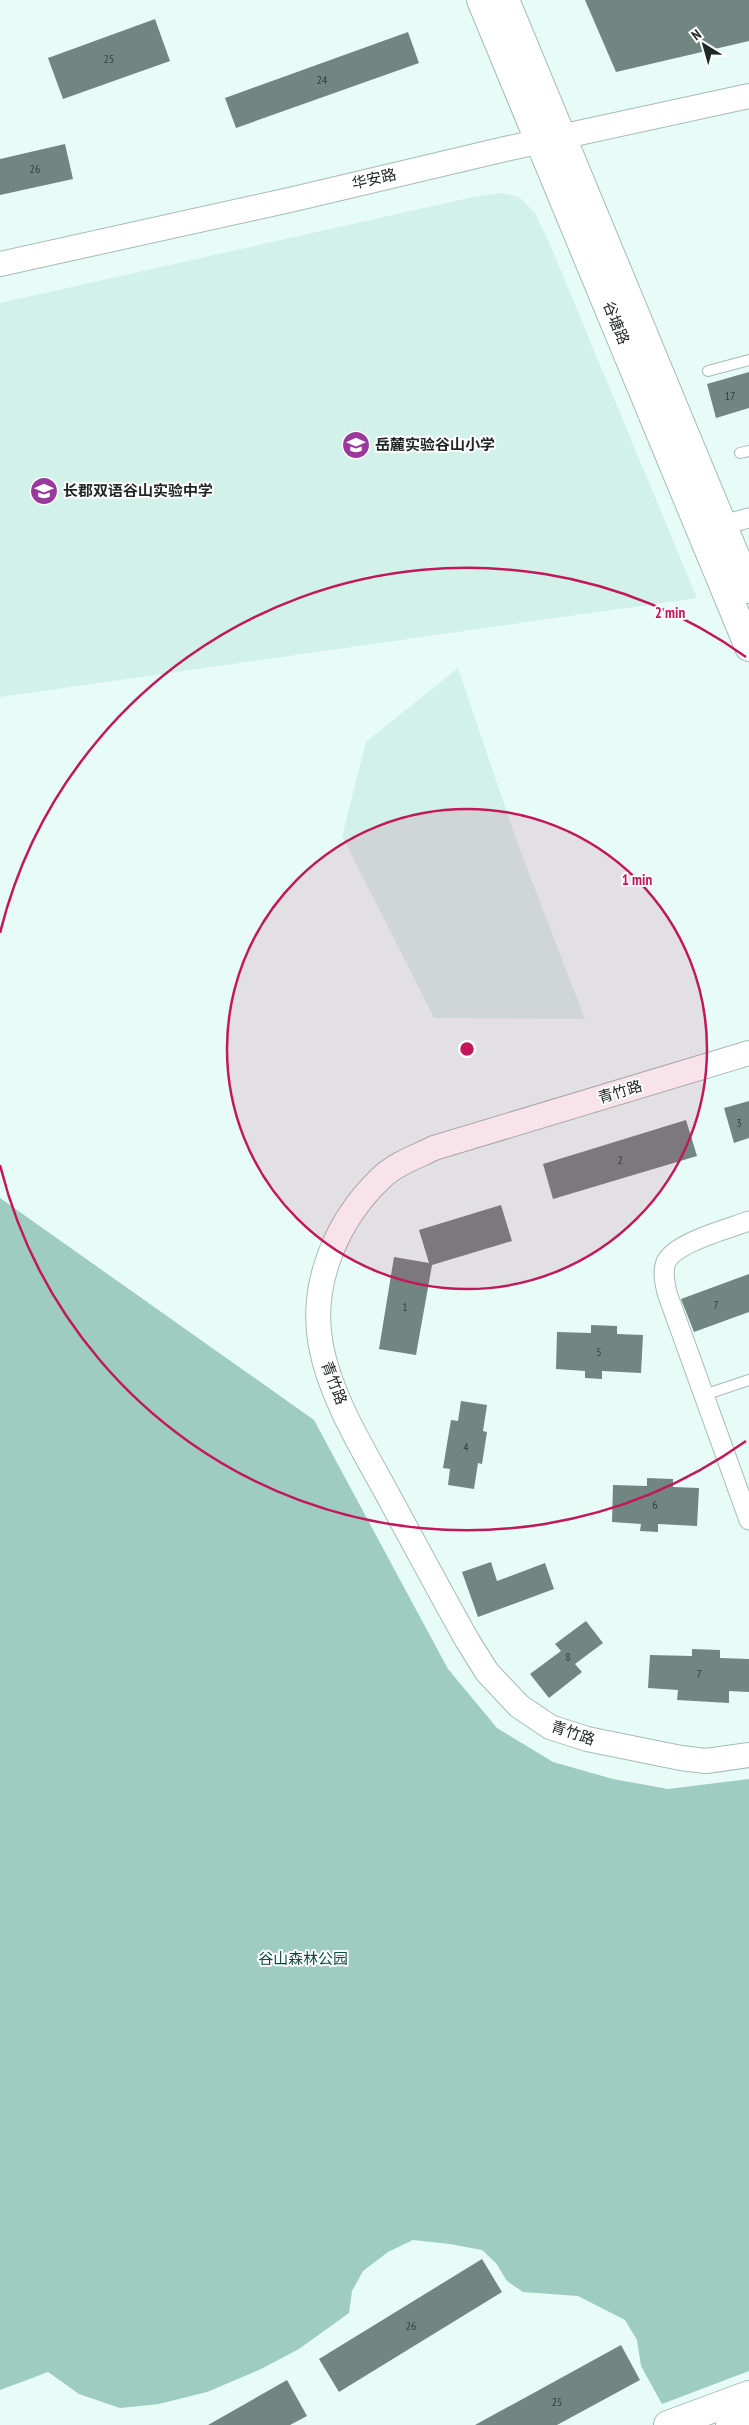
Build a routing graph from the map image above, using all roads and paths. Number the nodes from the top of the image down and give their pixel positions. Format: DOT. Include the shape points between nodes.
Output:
graph roads {
  1 [pos="481,0"];
  2 [pos="505,0"];
  3 [pos="749,96"];
  4 [pos="749,110"];
  5 [pos="554,146"];
  6 [pos="0,264"];
  7 [pos="0,275"];
  8 [pos="749,360"];
  9 [pos="708,371"];
  10 [pos="749,518"];
  11 [pos="723,525"];
  12 [pos="749,589"];
  13 [pos="749,647"];
  14 [pos="749,1053"];
  15 [pos="749,1061"];
  16 [pos="749,1221"];
  17 [pos="749,1380"];
  18 [pos="704,1395"];
  19 [pos="749,1520"];
  20 [pos="749,1747"];
  21 [pos="749,1755"];
  22 [pos="749,2395"];
  23 [pos="749,2418"];
  24 [pos="668,2425"];
  25 [pos="730,2425"];
  1 -- 5 [label="main road, 谷塘路"];
  2 -- 5 [label="main road, 谷塘路"];
  3 -- 5 [label="street, 华安路"];
  4 -- 5 [label="street, 华安路"];
  5 -- 6 [label="street, 华安路"];
  5 -- 7 [label="street, 华安路"];
  5 -- 11 [label="main road, 谷塘路"];
  5 -- 13 [label="main road, 谷塘路"];
  8 -- 9 [label="lane"];
  10 -- 11 [label="street"];
  11 -- 12 [label="main road, 谷塘路"];
  14 -- 21 [label="street, 青竹路" via="434,1148 403,1163 382,1177 358,1205 335,1241 324,1267 318,1303 321,1345 334,1387 358,1439 466,1640 487,1672 519,1706 550,1727 587,1739 706,1761"];
  15 -- 20 [label="street, 青竹路" via="436,1155 406,1169 387,1182 341,1246 332,1269 326,1306 328,1344 341,1385 365,1437 474,1637 494,1669 523,1700 554,1720 590,1733 706,1754"];
  16 -- 18 [label="street" via="684,1246 666,1263 664,1279 667,1293"];
  17 -- 18 [label="lane"];
  18 -- 19 [label="street"];
  22 -- 24 [label="main road"];
  23 -- 25 [label="main road"];
}
